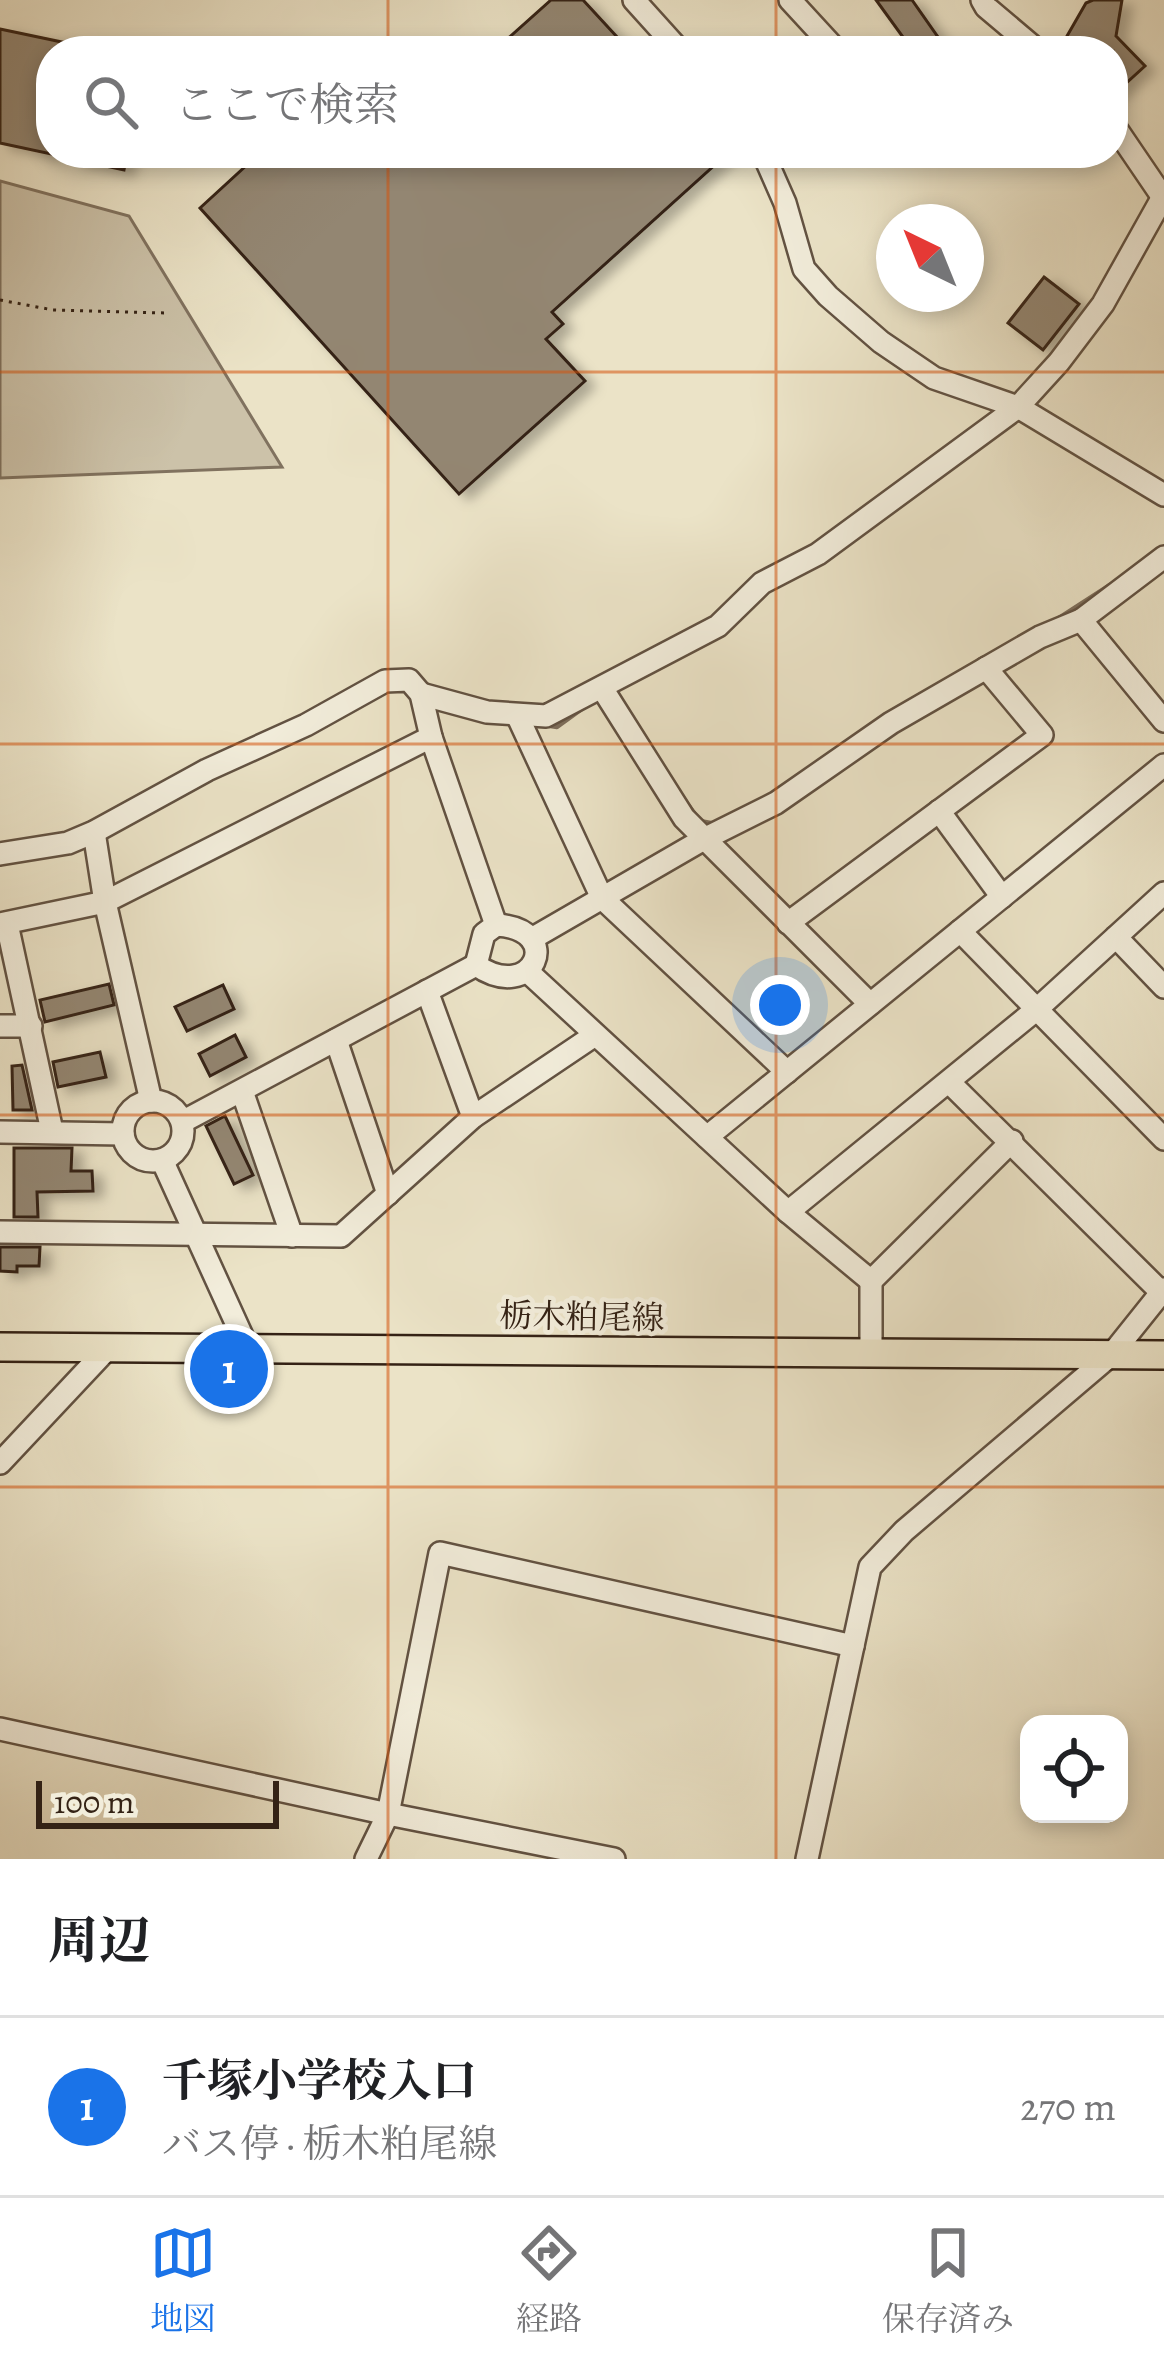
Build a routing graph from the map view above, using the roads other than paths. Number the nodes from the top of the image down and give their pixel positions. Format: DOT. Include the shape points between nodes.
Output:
graph roads {
  1 [pos="634,0"];
  2 [pos="790,0"];
  3 [pos="982,0"];
  4 [pos="666,36"];
  5 [pos="823,36"];
  6 [pos="1020,36"];
  7 [pos="1128,146"];
  8 [pos="770,168"];
  9 [pos="1164,198"];
  10 [pos="1018,407"];
  11 [pos="1164,495"];
  12 [pos="1164,557"];
  13 [pos="1081,620"];
  14 [pos="986,668"];
  15 [pos="602,688"];
  16 [pos="421,694"];
  17 [pos="517,715"];
  18 [pos="1164,721"];
  19 [pos="431,737"];
  20 [pos="1164,765"];
  21 [pos="939,811"];
  22 [pos="94,832"];
  23 [pos="704,839"];
  24 [pos="0,854"];
  25 [pos="1164,893"];
  26 [pos="1002,897"];
  27 [pos="602,898"];
  28 [pos="104,902"];
  29 [pos="788,922"];
  30 [pos="3,924"];
  31 [pos="496,925"];
  32 [pos="960,931"];
  33 [pos="1116,937"];
  34 [pos="532,938"];
  35 [pos="476,965"];
  36 [pos="527,971"];
  37 [pos="1164,987"];
  38 [pos="427,991"];
  39 [pos="870,1004"];
  40 [pos="1036,1009"];
  41 [pos="0,1026"];
  42 [pos="31,1026"];
  43 [pos="595,1035"];
  44 [pos="336,1040"];
  45 [pos="787,1072"];
  46 [pos="949,1082"];
  47 [pos="242,1091"];
  48 [pos="151,1101"];
  49 [pos="473,1117"];
  50 [pos="182,1122"];
  51 [pos="52,1131"];
  52 [pos="0,1132"];
  53 [pos="123,1135"];
  54 [pos="707,1137"];
  55 [pos="1164,1139"];
  56 [pos="1012,1142"];
  57 [pos="162,1160"];
  58 [pos="388,1194"];
  59 [pos="788,1212"];
  60 [pos="0,1232"];
  61 [pos="196,1234"];
  62 [pos="292,1236"];
  63 [pos="871,1281"];
  64 [pos="1163,1290"];
  65 [pos="0,1347"];
  66 [pos="108,1348"];
  67 [pos="248,1348"];
  68 [pos="1112,1354"];
  69 [pos="871,1355"];
  70 [pos="1164,1355"];
  71 [pos="0,1463"];
  72 [pos="853,1646"];
  73 [pos="0,1729"];
  74 [pos="388,1814"];
  75 [pos="366,1859"];
  76 [pos="614,1859"];
  77 [pos="807,1859"];
  1 -- 4 [label="street"];
  2 -- 5 [label="street"];
  3 -- 6 [label="street"];
  7 -- 9 [label="street"];
  8 -- 10 [label="street" via="816,283 934,378"];
  9 -- 10 [label="street" via="1103,304"];
  10 -- 11 [label="street"];
  10 -- 15 [label="street" via="818,554 762,583 718,626"];
  12 -- 13 [label="street"];
  13 -- 14 [label="street"];
  13 -- 18 [label="street"];
  14 -- 21 [label="street" via="1042,734"];
  14 -- 23 [label="street"];
  15 -- 17 [label="street" via="546,716"];
  15 -- 23 [label="street"];
  16 -- 17 [label="street"];
  16 -- 19 [label="street"];
  16 -- 22 [label="street" via="409,680 385,681"];
  17 -- 27 [label="street"];
  19 -- 28 [label="street"];
  19 -- 31 [label="street"];
  20 -- 26 [label="street"];
  21 -- 26 [label="street"];
  21 -- 29 [label="street"];
  22 -- 24 [label="street"];
  22 -- 28 [label="street"];
  23 -- 27 [label="street"];
  23 -- 29 [label="street"];
  25 -- 33 [label="street"];
  26 -- 32 [label="street"];
  27 -- 34 [label="street"];
  27 -- 45 [label="street"];
  28 -- 30 [label="street"];
  28 -- 48 [label="street"];
  29 -- 39 [label="street"];
  30 -- 42 [label="street"];
  31 -- 34 [label="street"];
  31 -- 35 [label="street" via="484,934"];
  32 -- 39 [label="street"];
  32 -- 40 [label="street"];
  33 -- 37 [label="street"];
  33 -- 40 [label="street"];
  34 -- 36 [label="street"];
  35 -- 36 [label="street" via="492,976"];
  35 -- 38 [label="street"];
  36 -- 43 [label="street"];
  38 -- 44 [label="street"];
  38 -- 49 [label="street"];
  39 -- 45 [label="street"];
  40 -- 46 [label="street"];
  40 -- 55 [label="street"];
  41 -- 42 [label="street"];
  42 -- 51 [label="street"];
  43 -- 49 [label="street"];
  43 -- 54 [label="street"];
  44 -- 47 [label="street"];
  44 -- 58 [label="street"];
  45 -- 54 [label="street"];
  46 -- 56 [label="street"];
  46 -- 59 [label="street"];
  47 -- 50 [label="street"];
  47 -- 62 [label="street"];
  48 -- 50 [label="street" via="175,1110"];
  48 -- 53 [label="street" via="125,1119"];
  49 -- 58 [label="street"];
  50 -- 57 [label="street" via="183,1138"];
  51 -- 52 [label="street"];
  51 -- 53 [label="street"];
  53 -- 57 [label="street" via="145,1160"];
  54 -- 59 [label="street"];
  56 -- 63 [label="street"];
  56 -- 64 [label="street"];
  57 -- 61 [label="street"];
  58 -- 62 [label="street" via="341,1236"];
  59 -- 63 [label="street"];
  60 -- 61 [label="street"];
  61 -- 62 [label="street"];
  61 -- 67 [label="street"];
  63 -- 69 [label="street"];
  64 -- 68 [label="street"];
  65 -- 66 [label="main road, 栃木粕尾線"];
  66 -- 67 [label="main road, 栃木粕尾線"];
  66 -- 71 [label="street"];
  67 -- 69 [label="main road, 栃木粕尾線"];
  68 -- 69 [label="main road, 栃木粕尾線"];
  68 -- 70 [label="main road, 栃木粕尾線"];
  68 -- 72 [label="street" via="870,1567"];
  72 -- 74 [label="street" via="440,1553"];
  72 -- 77 [label="street"];
  73 -- 74 [label="street"];
  74 -- 75 [label="street"];
  74 -- 76 [label="street"];
}
